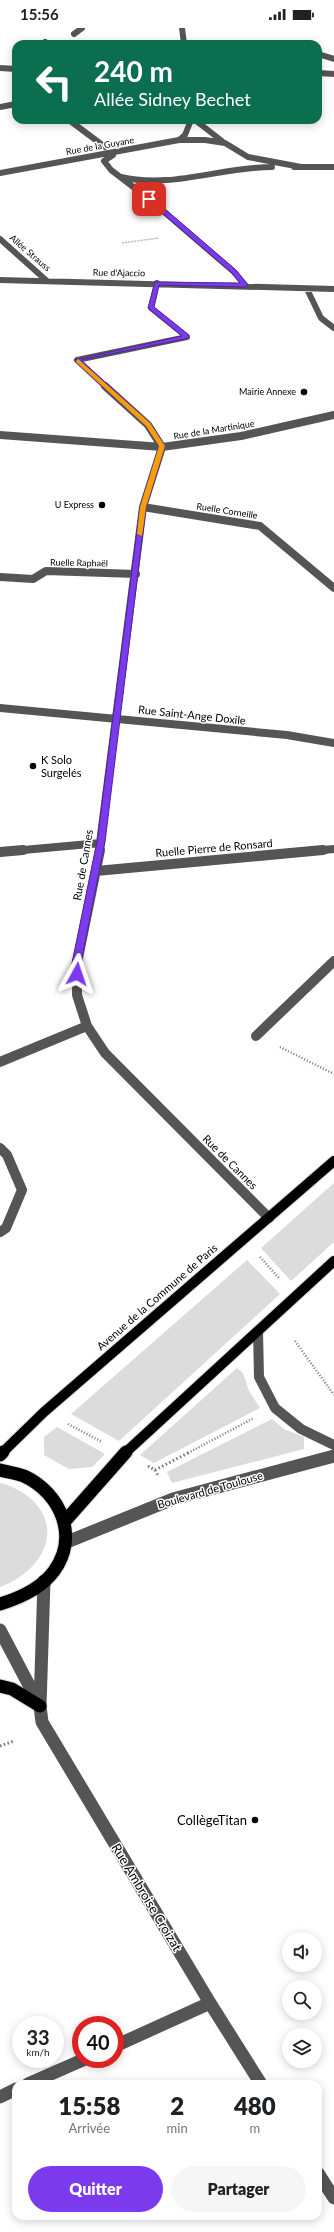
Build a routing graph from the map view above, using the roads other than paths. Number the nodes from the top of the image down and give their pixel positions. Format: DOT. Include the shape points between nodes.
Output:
graph roads {
  1 [pos="82,28"];
  2 [pos="182,28"];
  3 [pos="74,34"];
  4 [pos="184,40"];
  5 [pos="322,55"];
  6 [pos="334,59"];
  7 [pos="0,64"];
  8 [pos="5,68"];
  9 [pos="322,73"];
  10 [pos="334,74"];
  11 [pos="12,105"];
  12 [pos="0,107"];
  13 [pos="74,124"];
  14 [pos="190,124"];
  15 [pos="200,124"];
  16 [pos="178,140"];
  17 [pos="225,143"];
  18 [pos="105,147"];
  19 [pos="117,153"];
  20 [pos="248,157"];
  21 [pos="301,167"];
  22 [pos="334,167"];
  23 [pos="228,169"];
  24 [pos="0,173"];
  25 [pos="120,177"];
  26 [pos="163,182"];
  27 [pos="154,187"];
  28 [pos="0,239"];
  29 [pos="0,280"];
  30 [pos="47,281"];
  31 [pos="157,283"];
  32 [pos="245,285"];
  33 [pos="307,289"];
  34 [pos="334,289"];
  35 [pos="334,328"];
  36 [pos="334,415"];
  37 [pos="0,435"];
  38 [pos="162,446"];
  39 [pos="143,507"];
  40 [pos="136,574"];
  41 [pos="0,577"];
  42 [pos="334,588"];
  43 [pos="0,708"];
  44 [pos="117,719"];
  45 [pos="334,743"];
  46 [pos="101,842"];
  47 [pos="334,849"];
  48 [pos="0,852"];
  49 [pos="96,871"];
  50 [pos="334,961"];
  51 [pos="87,1026"];
  52 [pos="256,1036"];
  53 [pos="0,1062"];
  54 [pos="0,1148"];
  55 [pos="334,1161"];
  56 [pos="269,1218"];
  57 [pos="0,1232"];
  58 [pos="334,1261"];
  59 [pos="258,1331"];
  60 [pos="334,1445"];
  61 [pos="0,1456"];
  62 [pos="334,1456"];
  63 [pos="0,1470"];
  64 [pos="66,1520"];
  65 [pos="67,1542"];
  66 [pos="44,1581"];
  67 [pos="0,1604"];
  68 [pos="0,1630"];
  69 [pos="0,1686"];
  70 [pos="40,1706"];
  71 [pos="210,2004"];
  72 [pos="124,2042"];
  73 [pos="72,2065"];
  74 [pos="37,2080"];
  75 [pos="259,2080"];
  76 [pos="12,2092"];
  77 [pos="0,2097"];
  78 [pos="322,2179"];
  79 [pos="334,2198"];
  1 -- 3 [label="street"];
  2 -- 4 [label="street"];
  5 -- 6 [label="street"];
  7 -- 8 [label="street"];
  9 -- 10 [label="street"];
  11 -- 12 [label="street"];
  13 -- 18 [label="street"];
  14 -- 16 [label="street"];
  15 -- 17 [label="street"];
  16 -- 17 [label="street, Rue de la Guyane"];
  16 -- 19 [label="street, Rue de la Guyane"];
  17 -- 20 [label="street"];
  19 -- 24 [label="street, Rue de la Guyane"];
  19 -- 25 [label="street" via="106,158 104,163"];
  20 -- 21 [label="street"];
  20 -- 23 [label="street"];
  21 -- 22 [label="street"];
  21 -- 23 [label="street"];
  23 -- 26 [label="street"];
  25 -- 26 [label="street" via="142,182"];
  25 -- 32 [label="street" via="150,196"];
  26 -- 27 [label="street"];
  28 -- 30 [label="street, Allée Strauss"];
  29 -- 30 [label="street, Rue d'Ajaccio"];
  30 -- 31 [label="street, Rue d'Ajaccio"];
  31 -- 32 [label="street, Rue d'Ajaccio"];
  31 -- 38 [label="street" via="151,308 187,337 77,360 148,425"];
  32 -- 33 [label="street, Rue d'Ajaccio"];
  33 -- 34 [label="street, Rue d'Ajaccio"];
  33 -- 35 [label="street" via="321,318"];
  36 -- 38 [label="street, Rue de la Martinique" via="241,436"];
  37 -- 38 [label="street, Rue de la Martinique"];
  38 -- 39 [label="street, Rue de Cannes"];
  39 -- 40 [label="street, Rue de Cannes"];
  39 -- 42 [label="street, Ruelle Corneille" via="260,526"];
  40 -- 41 [label="street, Ruelle Raphaël" via="46,571 33,579"];
  40 -- 44 [label="street, Rue de Cannes"];
  43 -- 44 [label="street, Rue Saint-Ange Doxile"];
  44 -- 45 [label="street, Rue Saint-Ange Doxile"];
  44 -- 46 [label="street, Rue de Cannes"];
  46 -- 48 [label="street"];
  46 -- 49 [label="street, Rue de Cannes"];
  47 -- 49 [label="street, Ruelle Pierre de Ronsard"];
  49 -- 51 [label="street, Rue de Cannes" via="77,963 77,995"];
  50 -- 52 [label="street"];
  51 -- 53 [label="street"];
  51 -- 56 [label="street, Rue de Cannes" via="105,1053"];
  54 -- 57 [label="street" via="6,1155 22,1190 6,1228"];
  55 -- 56 [label="main road, Avenue de la Commune de Paris"];
  56 -- 61 [label="main road, Avenue de la Commune de Paris" via="44,1412"];
  58 -- 59 [label="main road"];
  59 -- 60 [label="street" via="259,1377 275,1408 301,1429"];
  59 -- 64 [label="main road" via="125,1453"];
  62 -- 65 [label="street, Boulevard de Toulouse" via="173,1499"];
  63 -- 64 [label="main road" via="24,1476 51,1495"];
  64 -- 65 [label="main road"];
  65 -- 66 [label="main road" via="55,1570"];
  66 -- 67 [label="main road" via="19,1598"];
  66 -- 70 [label="street, Rue Ambroise Croizat"];
  68 -- 70 [label="street, Rue Ambroise Croizat"];
  69 -- 70 [label="main road" via="12,1689"];
  70 -- 71 [label="street, Rue Ambroise Croizat" via="42,1722"];
  71 -- 72 [label="street"];
  71 -- 75 [label="street, Rue Ambroise Croizat"];
  73 -- 74 [label="street"];
  76 -- 77 [label="street"];
  78 -- 79 [label="street"];
}
